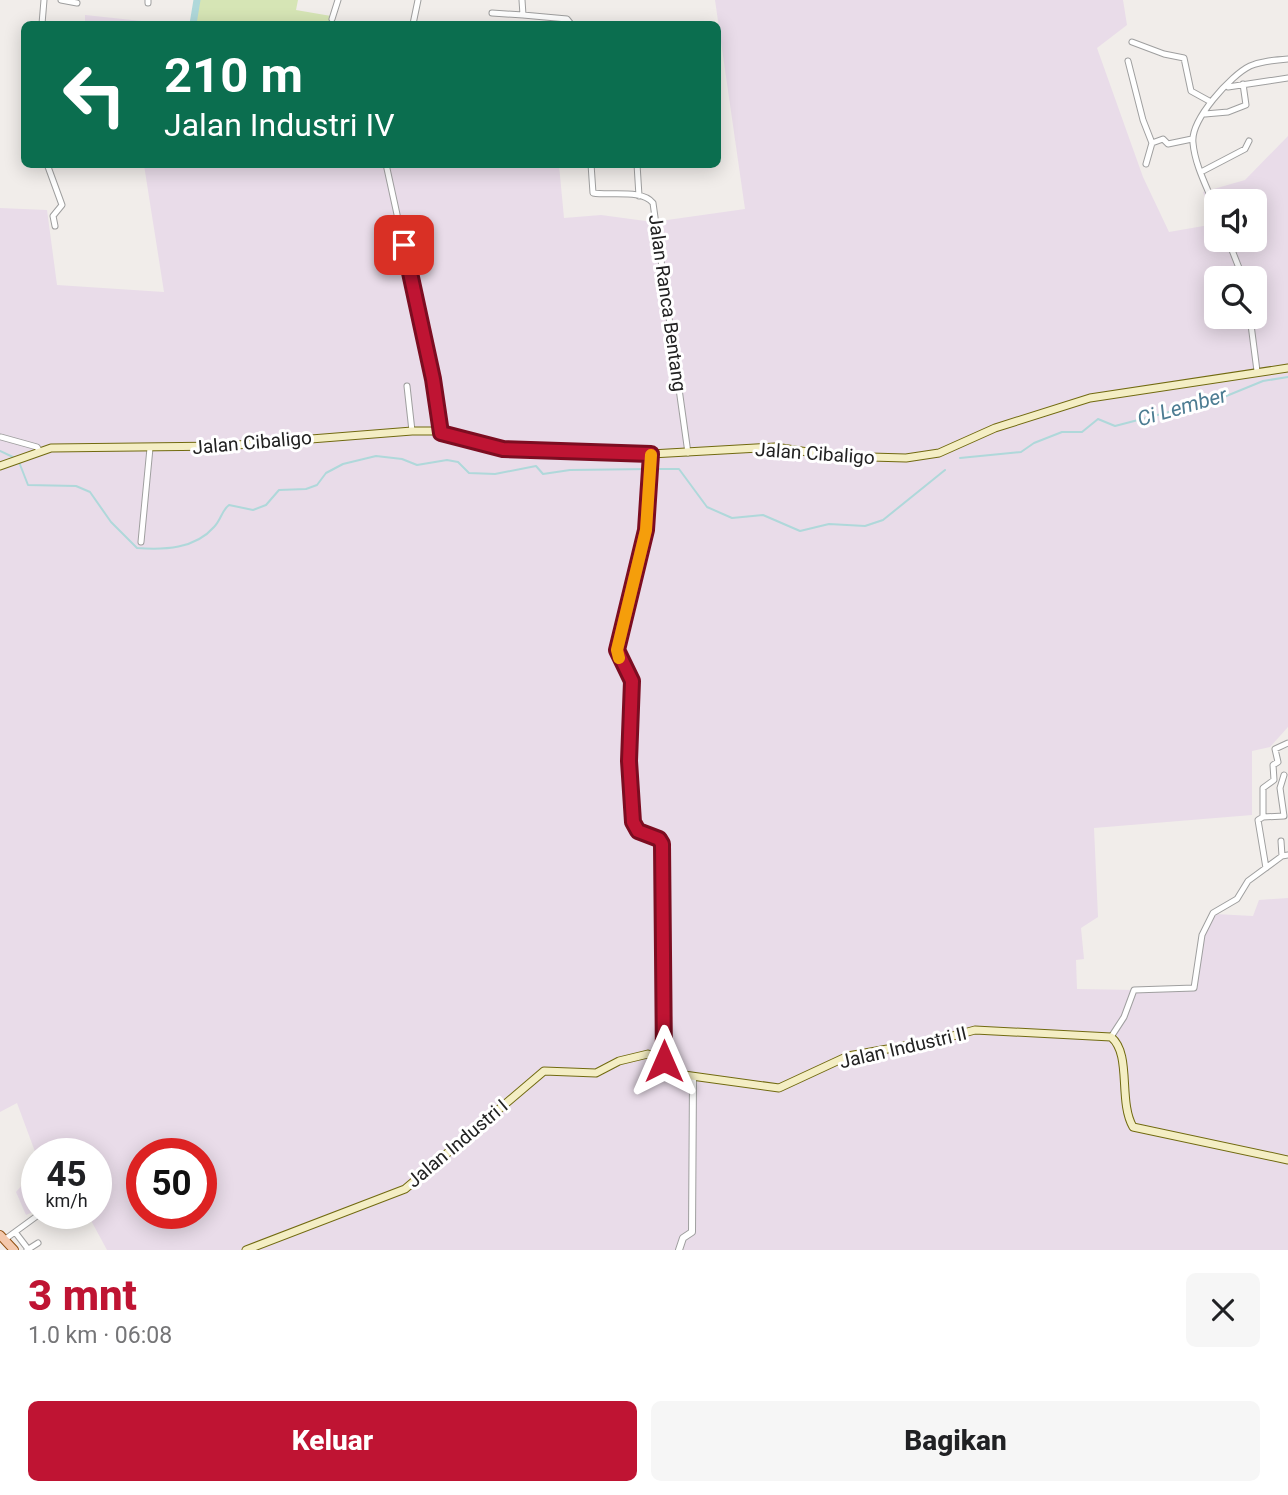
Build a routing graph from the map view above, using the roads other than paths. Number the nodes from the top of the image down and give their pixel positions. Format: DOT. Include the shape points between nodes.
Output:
graph roads {
  1 [pos="44,0"];
  2 [pos="61,0"];
  3 [pos="338,0"];
  4 [pos="418,0"];
  5 [pos="522,0"];
  6 [pos="77,3"];
  7 [pos="492,13"];
  8 [pos="523,15"];
  9 [pos="332,19"];
  10 [pos="42,21"];
  11 [pos="414,21"];
  12 [pos="569,21"];
  13 [pos="1132,42"];
  14 [pos="1288,59"];
  15 [pos="1128,61"];
  16 [pos="1243,71"];
  17 [pos="1288,78"];
  18 [pos="1246,84"];
  19 [pos="1225,88"];
  20 [pos="1211,102"];
  21 [pos="1205,114"];
  22 [pos="1192,139"];
  23 [pos="1249,141"];
  24 [pos="1152,143"];
  25 [pos="1146,164"];
  26 [pos="49,168"];
  27 [pos="387,168"];
  28 [pos="590,168"];
  29 [pos="637,168"];
  30 [pos="1201,172"];
  31 [pos="1208,189"];
  32 [pos="639,196"];
  33 [pos="55,226"];
  34 [pos="1251,329"];
  35 [pos="1288,368"];
  36 [pos="1256,371"];
  37 [pos="407,386"];
  38 [pos="412,431"];
  39 [pos="441,433"];
  40 [pos="1,437"];
  41 [pos="150,447"];
  42 [pos="39,450"];
  43 [pos="688,453"];
  44 [pos="651,454"];
  45 [pos="0,466"];
  46 [pos="141,542"];
  47 [pos="1288,743"];
  48 [pos="1284,775"];
  49 [pos="1280,788"];
  50 [pos="1288,788"];
  51 [pos="1263,817"];
  52 [pos="1281,841"];
  53 [pos="1285,856"];
  54 [pos="1266,868"];
  55 [pos="1111,1037"];
  56 [pos="664,1061"];
  57 [pos="693,1078"];
  58 [pos="1288,1160"];
  59 [pos="21,1228"];
  60 [pos="15,1232"];
  61 [pos="2,1237"];
  62 [pos="38,1243"];
  63 [pos="14,1250"];
  64 [pos="28,1250"];
  65 [pos="246,1250"];
  66 [pos="679,1250"];
  1 -- 10 [label="street"];
  2 -- 6 [label="street"];
  3 -- 9 [label="street"];
  4 -- 11 [label="street"];
  5 -- 8 [label="street"];
  7 -- 8 [label="street"];
  8 -- 12 [label="street"];
  13 -- 20 [label="street" via="1184,58 1191,90"];
  14 -- 16 [label="street" via="1260,62"];
  15 -- 24 [label="street"];
  16 -- 18 [label="street"];
  16 -- 19 [label="street"];
  17 -- 18 [label="street"];
  18 -- 19 [label="street"];
  18 -- 21 [label="street" via="1247,105"];
  19 -- 20 [label="street"];
  20 -- 21 [label="street"];
  21 -- 22 [label="street"];
  22 -- 24 [label="street" via="1168,145 1163,139"];
  22 -- 30 [label="street"];
  23 -- 30 [label="street" via="1245,149"];
  24 -- 25 [label="street"];
  26 -- 33 [label="street" via="62,205 53,216"];
  27 -- 39 [label="street"];
  28 -- 32 [label="street, Jalan Ranca Bentang" via="593,193"];
  29 -- 32 [label="street"];
  30 -- 31 [label="street"];
  32 -- 43 [label="street, Jalan Ranca Bentang" via="652,200 658,227"];
  34 -- 36 [label="street"];
  35 -- 36 [label="main road, Jalan Cibaligo"];
  36 -- 43 [label="main road, Jalan Cibaligo" via="1090,398 923,456 848,456 775,447"];
  37 -- 38 [label="street"];
  38 -- 39 [label="main road, Jalan Cibaligo"];
  38 -- 41 [label="main road, Jalan Cibaligo" via="224,446"];
  39 -- 44 [label="main road, Jalan Cibaligo" via="503,449"];
  40 -- 42 [label="street"];
  41 -- 42 [label="main road, Jalan Cibaligo"];
  41 -- 46 [label="street"];
  42 -- 45 [label="main road, Jalan Cibaligo"];
  43 -- 44 [label="main road, Jalan Cibaligo"];
  44 -- 56 [label="main road" via="639,568 617,650 632,681 629,761 633,822 638,831 662,844"];
  47 -- 51 [label="street" via="1274,750 1278,762 1273,765 1273,782 1263,788"];
  48 -- 49 [label="street"];
  49 -- 50 [label="street"];
  49 -- 51 [label="street" via="1284,816"];
  51 -- 54 [label="street" via="1258,820"];
  52 -- 53 [label="street"];
  53 -- 54 [label="street"];
  54 -- 55 [label="street" via="1248,881 1242,893 1215,910 1205,926 1194,988 1134,990"];
  55 -- 57 [label="main road, Jalan Industri II" via="975,1030 848,1056 779,1088"];
  55 -- 58 [label="main road" via="1122,1055 1126,1111 1133,1127"];
  56 -- 57 [label="main road, Jalan Industri II" via="677,1074"];
  56 -- 65 [label="main road, Jalan Industri I" via="648,1054 596,1073 544,1071 405,1189"];
  57 -- 66 [label="street" via="692,1232 682,1238"];
  59 -- 60 [label="street"];
  60 -- 61 [label="street"];
  60 -- 64 [label="street"];
  61 -- 63 [label="main road"];
  62 -- 64 [label="street"];
}
